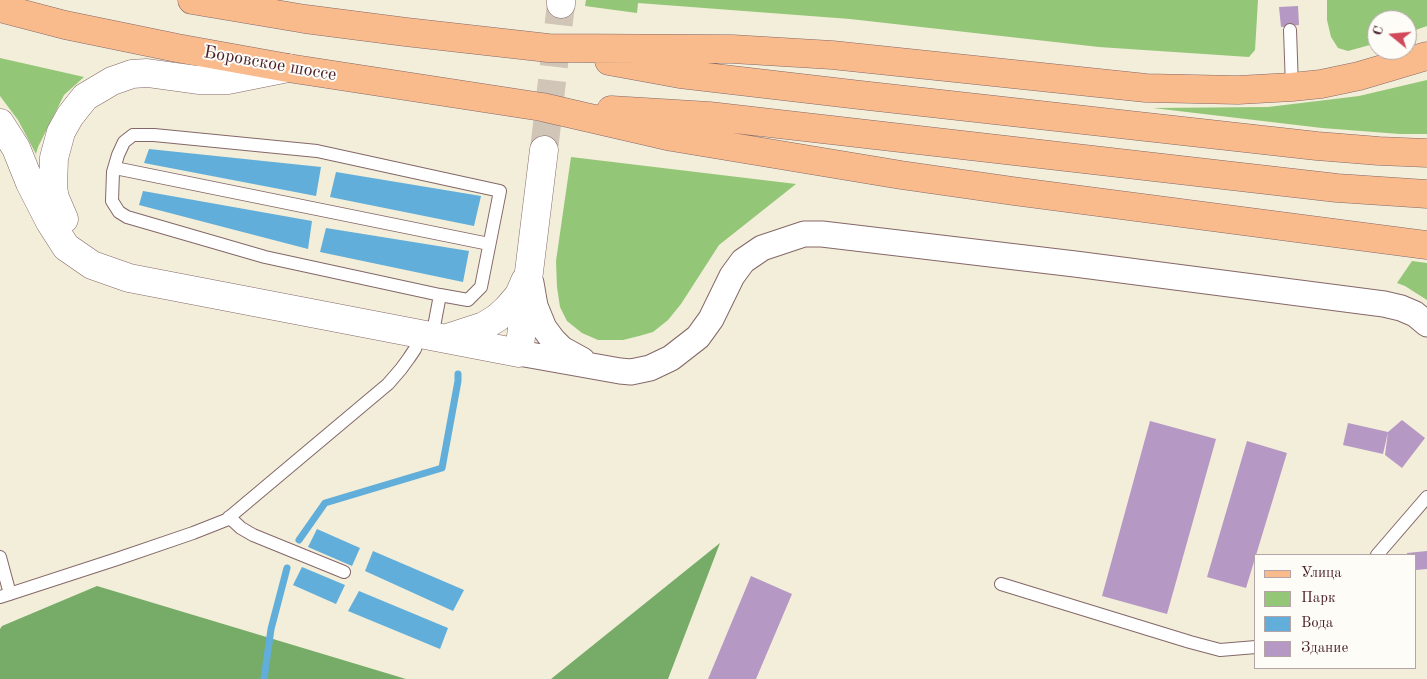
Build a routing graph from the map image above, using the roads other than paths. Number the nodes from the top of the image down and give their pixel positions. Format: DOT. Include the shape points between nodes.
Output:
graph roads {
  1 [pos="192,0"];
  2 [pos="0,8"];
  3 [pos="1290,30"];
  4 [pos="548,48"];
  5 [pos="1427,56"];
  6 [pos="288,68"];
  7 [pos="1292,87"];
  8 [pos="542,107"];
  9 [pos="0,123"];
  10 [pos="544,150"];
  11 [pos="1427,153"];
  12 [pos="115,168"];
  13 [pos="1427,194"];
  14 [pos="489,244"];
  15 [pos="1427,245"];
  16 [pos="92,265"];
  17 [pos="530,268"];
  18 [pos="440,295"];
  19 [pos="1427,324"];
  20 [pos="431,337"];
  21 [pos="519,353"];
  22 [pos="593,366"];
  23 [pos="1427,497"];
  24 [pos="230,517"];
  25 [pos="1378,554"];
  26 [pos="0,556"];
  27 [pos="344,572"];
  28 [pos="1001,584"];
  29 [pos="5,596"];
  30 [pos="1254,647"];
  1 -- 4 [label="main road" via="305,19"];
  2 -- 6 [label="main road, Боровское шоссе" via="112,35"];
  3 -- 7 [label="lane"];
  4 -- 7 [label="main road" via="732,49 832,55 1146,88 1238,90"];
  4 -- 11 [label="main road" via="692,76 1317,146"];
  5 -- 7 [label="main road" via="1360,76"];
  6 -- 8 [label="main road, Боровское шоссе"];
  6 -- 16 [label="street" via="228,80 132,74 112,81 80,102 58,140 52,168 53,188 63,217"];
  8 -- 13 [label="main road" via="709,116 1337,188"];
  8 -- 15 [label="main road" via="672,137 902,175"];
  9 -- 16 [label="street" via="66,247"];
  10 -- 17 [label="street"];
  12 -- 14 [label="lane"];
  12 -- 14 [label="lane" via="124,142 132,135 142,134 317,151 500,191"];
  12 -- 18 [label="lane" via="112,201 127,217 265,257"];
  14 -- 18 [label="lane" via="481,287 468,300"];
  16 -- 20 [label="street" via="129,278"];
  17 -- 20 [label="street" via="521,293 496,318 474,330"];
  17 -- 21 [label="street"];
  17 -- 22 [label="street" via="531,292 544,328 562,349"];
  18 -- 20 [label="lane"];
  19 -- 22 [label="street" via="1415,314 1384,304 1075,264 804,234 762,248 743,261 705,328 671,358 650,368 631,372"];
  20 -- 21 [label="street"];
  20 -- 24 [label="lane" via="415,349 388,384"];
  21 -- 22 [label="street"];
  23 -- 25 [label="lane"];
  24 -- 27 [label="lane" via="252,534"];
  24 -- 29 [label="lane" via="193,533"];
  26 -- 29 [label="lane"];
  28 -- 30 [label="lane" via="1220,650"];
}
